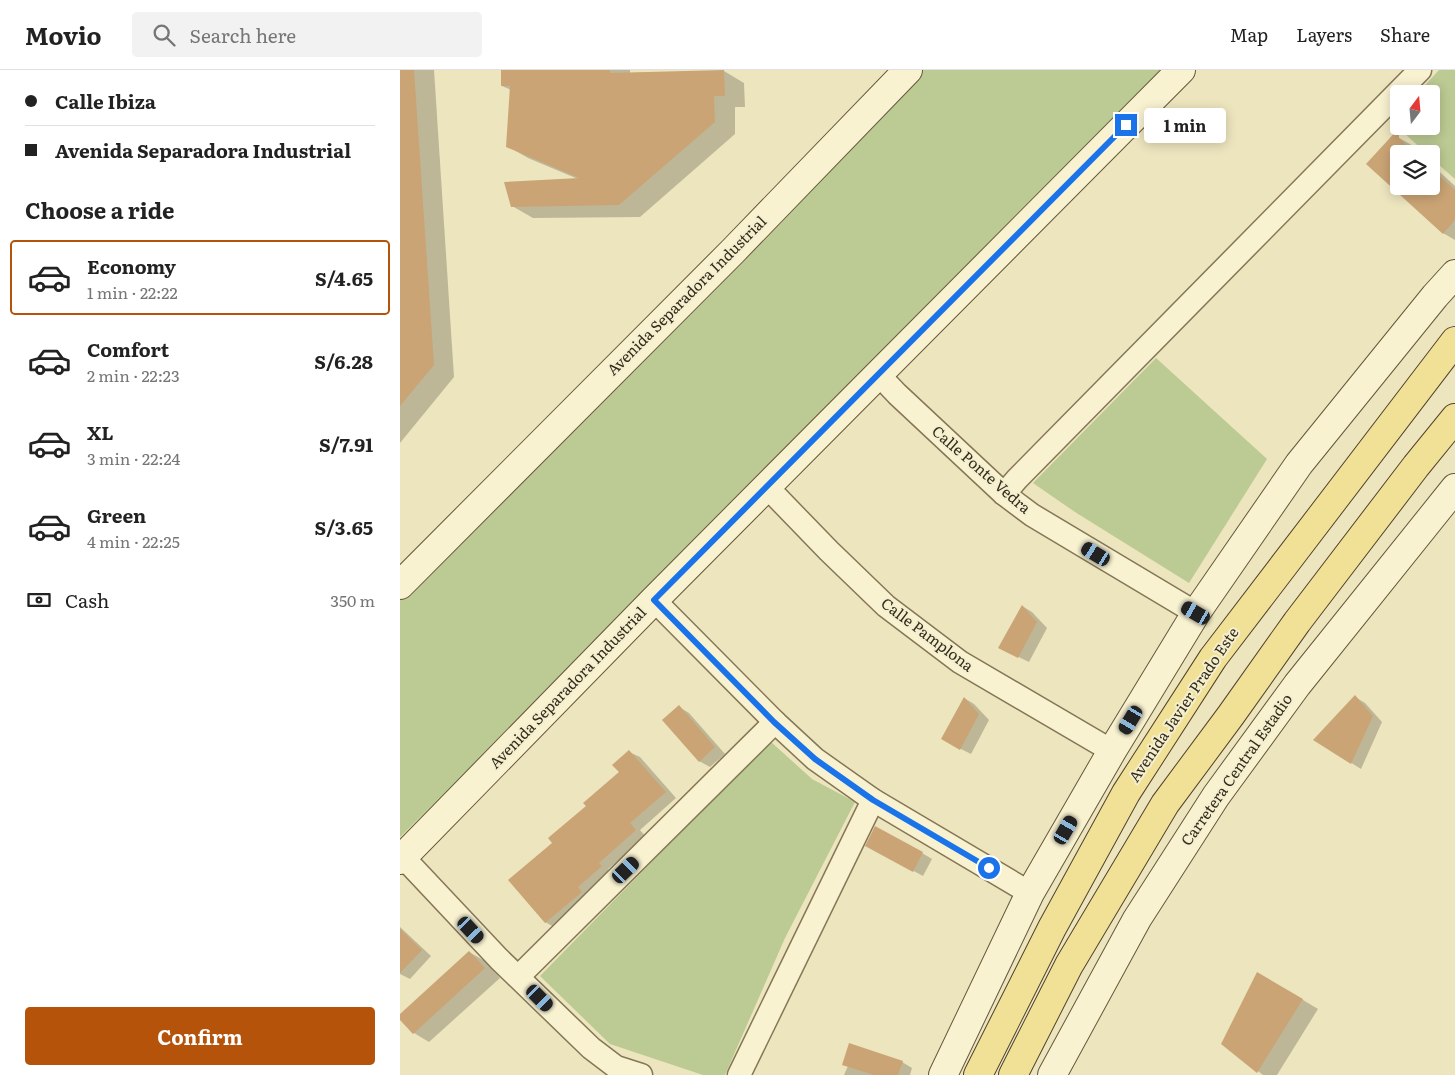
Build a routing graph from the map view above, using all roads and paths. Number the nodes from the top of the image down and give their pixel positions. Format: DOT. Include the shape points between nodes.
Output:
graph roads {
  1 [pos="908,70"];
  2 [pos="1181,70"];
  3 [pos="1420,70"];
  4 [pos="1455,274"];
  5 [pos="1455,341"];
  6 [pos="879,375"];
  7 [pos="1455,418"];
  8 [pos="767,487"];
  9 [pos="1455,488"];
  10 [pos="1004,494"];
  11 [pos="400,585"];
  12 [pos="654,600"];
  13 [pos="1196,613"];
  14 [pos="774,722"];
  15 [pos="1112,751"];
  16 [pos="873,800"];
  17 [pos="402,859"];
  18 [pos="1030,893"];
  19 [pos="518,977"];
  20 [pos="640,1075"];
  21 [pos="739,1075"];
  22 [pos="943,1075"];
  23 [pos="978,1075"];
  24 [pos="1013,1075"];
  25 [pos="1052,1075"];
  1 -- 11 [label="main road, Avenida Separadora Industrial" via="733,251"];
  2 -- 6 [label="main road, Avenida Separadora Industrial"];
  3 -- 10 [label="street"];
  4 -- 13 [label="main road" via="1299,464"];
  5 -- 23 [label="main road, Avenida Javier Prado Este" via="1213,658 1126,793 1052,928"];
  6 -- 8 [label="main road, Avenida Separadora Industrial"];
  6 -- 10 [label="street, Calle Ponte Vedra"];
  7 -- 24 [label="main road" via="1297,622 1165,804 1069,965"];
  8 -- 12 [label="main road, Avenida Separadora Industrial"];
  8 -- 15 [label="street, Calle Pamplona" via="886,606 960,662"];
  9 -- 25 [label="main road, Carretera Central Estadio" via="1297,685 1216,796 1137,920"];
  10 -- 13 [label="street, Calle Ponte Vedra" via="1032,515"];
  12 -- 14 [label="street"];
  12 -- 17 [label="main road, Avenida Separadora Industrial"];
  13 -- 15 [label="main road"];
  14 -- 16 [label="street" via="815,759"];
  14 -- 19 [label="street"];
  15 -- 18 [label="main road"];
  16 -- 18 [label="street"];
  16 -- 21 [label="street"];
  17 -- 19 [label="street"];
  18 -- 22 [label="main road"];
  19 -- 20 [label="street" via="597,1052 616,1066"];
}
